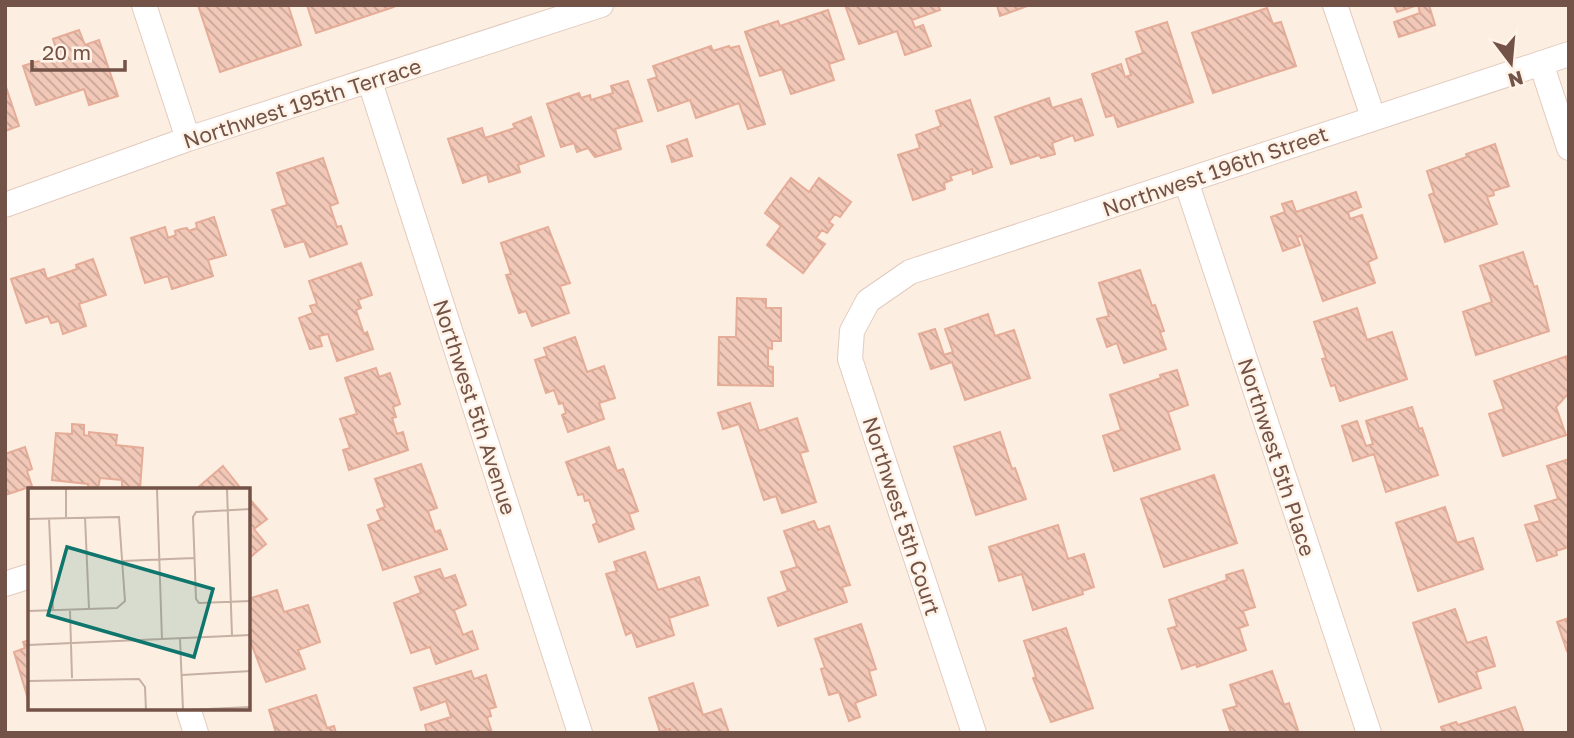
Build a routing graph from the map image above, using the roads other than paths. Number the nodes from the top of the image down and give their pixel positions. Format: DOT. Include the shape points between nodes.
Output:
graph roads {
  1 [pos="144,5"];
  2 [pos="601,5"];
  3 [pos="1335,5"];
  4 [pos="1569,54"];
  5 [pos="1541,63"];
  6 [pos="370,82"];
  7 [pos="1373,117"];
  8 [pos="188,139"];
  9 [pos="1569,148"];
  10 [pos="1186,181"];
  11 [pos="5,205"];
  12 [pos="868,301"];
  13 [pos="28,577"];
  14 [pos="5,584"];
  15 [pos="189,710"];
  16 [pos="195,733"];
  17 [pos="580,733"];
  18 [pos="974,733"];
  19 [pos="1369,733"];
  1 -- 8 [label="street"];
  2 -- 6 [label="street, Northwest 195th Terrace"];
  3 -- 7 [label="street"];
  4 -- 5 [label="street, Northwest 196th Street"];
  5 -- 7 [label="street, Northwest 196th Street"];
  5 -- 9 [label="street"];
  6 -- 8 [label="street, Northwest 195th Terrace"];
  6 -- 17 [label="street, Northwest 5th Avenue"];
  7 -- 10 [label="street, Northwest 196th Street"];
  8 -- 11 [label="street, Northwest 195th Terrace"];
  10 -- 12 [label="street, Northwest 196th Street" via="910,272"];
  10 -- 19 [label="street, Northwest 5th Place"];
  12 -- 18 [label="street, Northwest 5th Court" via="852,331 850,359"];
  13 -- 14 [label="street"];
  15 -- 16 [label="street"];
}
